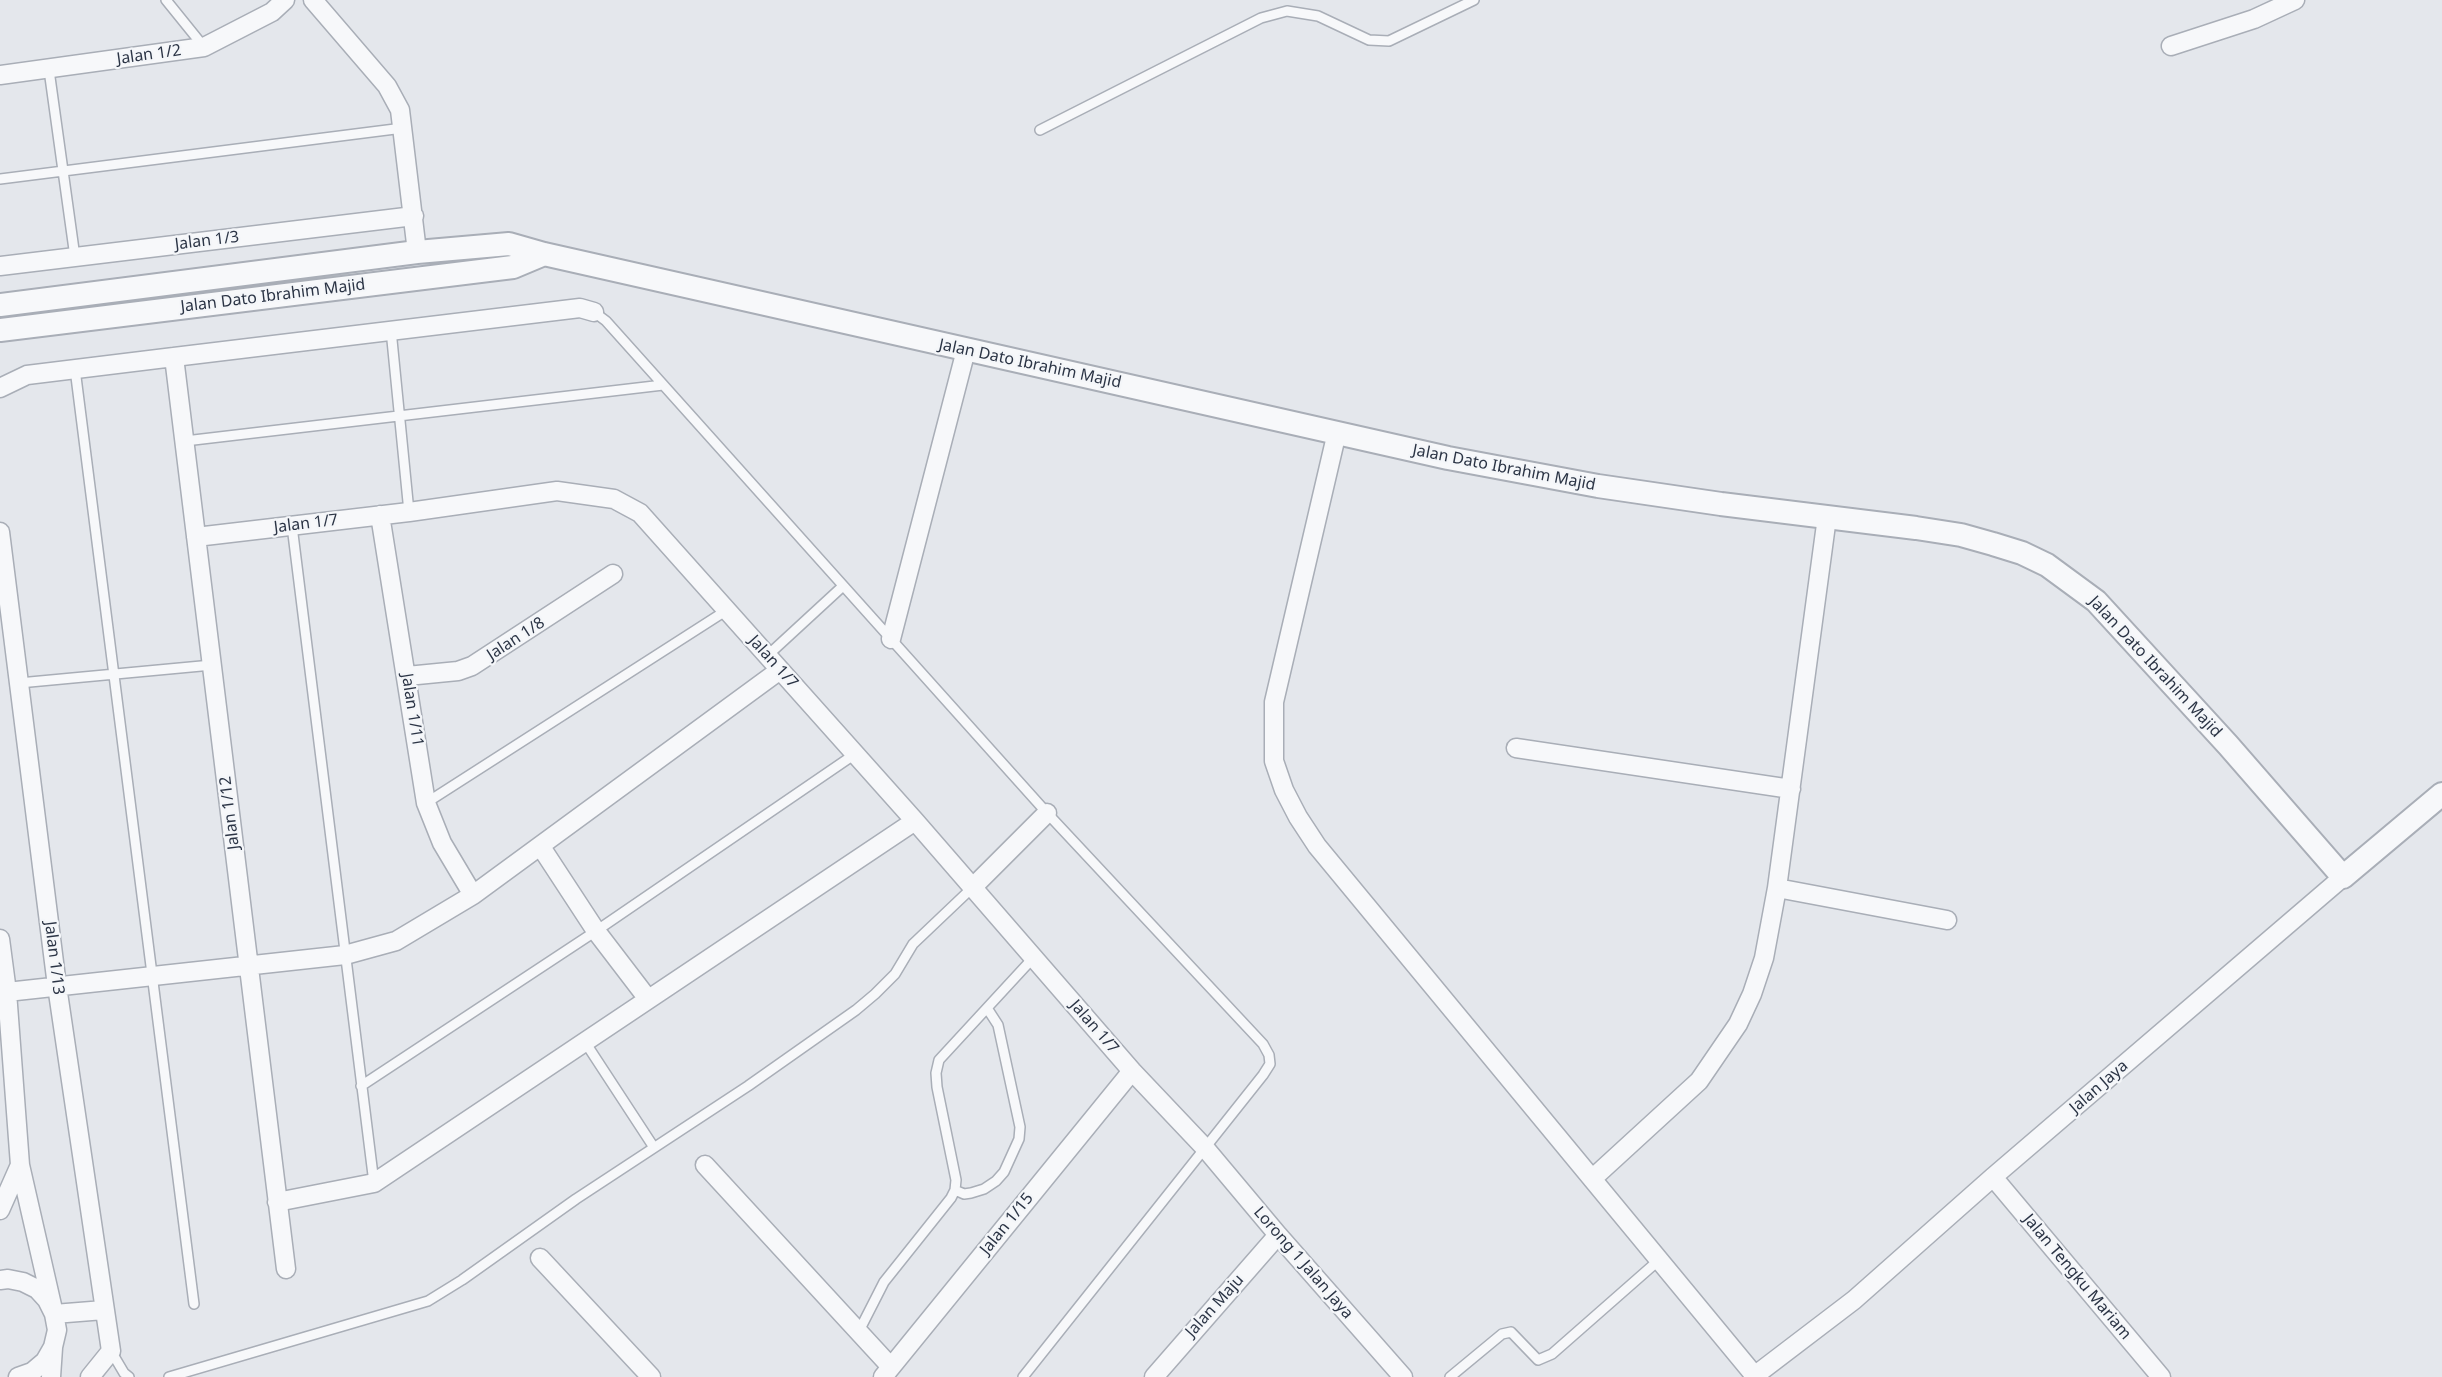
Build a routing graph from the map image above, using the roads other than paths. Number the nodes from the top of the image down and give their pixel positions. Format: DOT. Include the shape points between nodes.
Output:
graph roads {
  1 [pos="166,0"];
  2 [pos="285,0"];
  3 [pos="314,0"];
  4 [pos="1474,0"];
  5 [pos="2295,0"];
  6 [pos="2171,46"];
  7 [pos="204,47"];
  8 [pos="49,70"];
  9 [pos="0,75"];
  10 [pos="403,128"];
  11 [pos="1040,130"];
  12 [pos="63,171"];
  13 [pos="0,179"];
  14 [pos="414,216"];
  15 [pos="417,252"];
  16 [pos="544,254"];
  17 [pos="75,257"];
  18 [pos="0,266"];
  19 [pos="0,305"];
  20 [pos="594,312"];
  21 [pos="0,330"];
  22 [pos="391,330"];
  23 [pos="966,350"];
  24 [pos="174,357"];
  25 [pos="75,369"];
  26 [pos="663,385"];
  27 [pos="0,388"];
  28 [pos="399,416"];
  29 [pos="1337,432"];
  30 [pos="184,441"];
  31 [pos="409,512"];
  32 [pos="380,515"];
  33 [pos="1827,517"];
  34 [pos="292,526"];
  35 [pos="0,532"];
  36 [pos="196,537"];
  37 [pos="613,574"];
  38 [pos="843,586"];
  39 [pos="727,610"];
  40 [pos="891,639"];
  41 [pos="767,656"];
  42 [pos="212,665"];
  43 [pos="780,670"];
  44 [pos="114,674"];
  45 [pos="407,676"];
  46 [pos="19,683"];
  47 [pos="1516,748"];
  48 [pos="855,754"];
  49 [pos="1791,789"];
  50 [pos="2441,796"];
  51 [pos="426,803"];
  52 [pos="1047,813"];
  53 [pos="915,821"];
  54 [pos="541,847"];
  55 [pos="2343,878"];
  56 [pos="973,887"];
  57 [pos="1777,888"];
  58 [pos="473,895"];
  59 [pos="1947,920"];
  60 [pos="596,931"];
  61 [pos="0,939"];
  62 [pos="345,955"];
  63 [pos="1034,957"];
  64 [pos="249,966"];
  65 [pos="152,976"];
  66 [pos="57,986"];
  67 [pos="7,992"];
  68 [pos="648,999"];
  69 [pos="987,1008"];
  70 [pos="585,1042"];
  71 [pos="1132,1071"];
  72 [pos="362,1086"];
  73 [pos="653,1146"];
  74 [pos="1205,1148"];
  75 [pos="20,1165"];
  76 [pos="705,1165"];
  77 [pos="1993,1177"];
  78 [pos="1592,1179"];
  79 [pos="374,1183"];
  80 [pos="955,1190"];
  81 [pos="277,1202"];
  82 [pos="0,1210"];
  83 [pos="1278,1235"];
  84 [pos="540,1258"];
  85 [pos="1659,1260"];
  86 [pos="286,1269"];
  87 [pos="0,1280"];
  88 [pos="194,1304"];
  89 [pos="104,1310"];
  90 [pos="54,1314"];
  91 [pos="858,1333"];
  92 [pos="53,1347"];
  93 [pos="111,1351"];
  94 [pos="887,1372"];
  95 [pos="1754,1376"];
  96 [pos="18,1377"];
  97 [pos="51,1377"];
  98 [pos="90,1377"];
  99 [pos="129,1377"];
  100 [pos="169,1377"];
  101 [pos="651,1377"];
  102 [pos="1023,1377"];
  103 [pos="1154,1377"];
  104 [pos="1403,1377"];
  105 [pos="1450,1377"];
  106 [pos="2162,1377"];
  1 -- 7 [label="lane"];
  2 -- 7 [label="street, Jalan 1/2" via="272,12"];
  3 -- 10 [label="street" via="387,86 400,110"];
  4 -- 11 [label="lane" via="1389,41 1369,40 1318,16 1287,11 1261,18"];
  5 -- 6 [label="street" via="2254,19"];
  7 -- 8 [label="street, Jalan 1/2"];
  8 -- 9 [label="street, Jalan 1/2"];
  8 -- 12 [label="lane"];
  10 -- 12 [label="lane"];
  10 -- 14 [label="street"];
  12 -- 13 [label="lane"];
  12 -- 17 [label="lane"];
  14 -- 15 [label="street"];
  14 -- 17 [label="street, Jalan 1/3"];
  15 -- 16 [label="street, Jalan Dato Ibrahim Majid" via="509,244"];
  15 -- 19 [label="street, Jalan Dato Ibrahim Majid"];
  16 -- 21 [label="street, Jalan Dato Ibrahim Majid" via="513,267"];
  16 -- 23 [label="street, Jalan Dato Ibrahim Majid"];
  17 -- 18 [label="street, Jalan 1/3"];
  20 -- 22 [label="street" via="580,308"];
  20 -- 26 [label="lane"];
  22 -- 24 [label="street"];
  22 -- 28 [label="lane"];
  23 -- 29 [label="street, Jalan Dato Ibrahim Majid"];
  23 -- 40 [label="street"];
  24 -- 25 [label="street"];
  24 -- 30 [label="street, Jalan 1/12"];
  25 -- 27 [label="street" via="27,375"];
  25 -- 44 [label="lane"];
  26 -- 28 [label="lane"];
  26 -- 38 [label="lane"];
  28 -- 30 [label="lane"];
  28 -- 31 [label="lane"];
  29 -- 33 [label="street, Jalan Dato Ibrahim Majid" via="1598,486"];
  29 -- 78 [label="street" via="1274,702 1274,761 1298,817 1317,846"];
  30 -- 36 [label="street, Jalan 1/12"];
  31 -- 32 [label="street, Jalan 1/7"];
  31 -- 39 [label="street, Jalan 1/7" via="557,491 614,499 640,513"];
  32 -- 34 [label="street, Jalan 1/7"];
  32 -- 45 [label="street, Jalan 1/11"];
  33 -- 49 [label="street"];
  33 -- 55 [label="street, Jalan Dato Ibrahim Majid" via="1961,535 2022,553 2073,583 2120,625"];
  34 -- 36 [label="street, Jalan 1/7"];
  34 -- 62 [label="lane"];
  35 -- 46 [label="street, Jalan 1/13"];
  36 -- 42 [label="street, Jalan 1/12"];
  37 -- 45 [label="street, Jalan 1/8" via="472,666"];
  38 -- 40 [label="lane"];
  38 -- 41 [label="lane"];
  39 -- 41 [label="street, Jalan 1/7"];
  39 -- 51 [label="lane"];
  40 -- 52 [label="lane"];
  41 -- 43 [label="street, Jalan 1/7"];
  42 -- 44 [label="lane"];
  42 -- 64 [label="street, Jalan 1/12"];
  43 -- 48 [label="street, Jalan 1/7"];
  43 -- 54 [label="street"];
  44 -- 46 [label="lane"];
  44 -- 65 [label="lane"];
  45 -- 51 [label="street, Jalan 1/11"];
  46 -- 66 [label="street, Jalan 1/13"];
  47 -- 49 [label="street"];
  48 -- 53 [label="street, Jalan 1/7"];
  48 -- 60 [label="lane"];
  49 -- 57 [label="street"];
  50 -- 55 [label="street, Jalan Jaya"];
  51 -- 58 [label="street, Jalan 1/11" via="442,843"];
  52 -- 56 [label="street"];
  52 -- 74 [label="lane" via="1269,1055 1270,1065"];
  53 -- 56 [label="street, Jalan 1/7"];
  53 -- 68 [label="street"];
  54 -- 58 [label="street"];
  54 -- 60 [label="street"];
  55 -- 77 [label="street, Jalan Jaya"];
  56 -- 63 [label="street, Jalan 1/7"];
  56 -- 73 [label="lane" via="913,944 895,974 875,994 748,1086"];
  57 -- 59 [label="street"];
  57 -- 78 [label="street" via="1764,958 1738,1024 1699,1081"];
  58 -- 62 [label="street" via="396,941"];
  60 -- 68 [label="street"];
  60 -- 72 [label="lane"];
  61 -- 67 [label="street"];
  62 -- 64 [label="street"];
  62 -- 72 [label="lane"];
  63 -- 69 [label="lane"];
  63 -- 71 [label="street, Jalan 1/7"];
  64 -- 65 [label="street"];
  64 -- 81 [label="street, Jalan 1/12"];
  65 -- 66 [label="street"];
  65 -- 88 [label="lane"];
  66 -- 67 [label="street"];
  66 -- 89 [label="street, Jalan 1/13"];
  67 -- 75 [label="street"];
  68 -- 70 [label="street"];
  69 -- 80 [label="lane" via="939,1060 936,1073"];
  69 -- 80 [label="lane" via="998,1025 1020,1126 1019,1139 996,1181 971,1193"];
  70 -- 73 [label="lane"];
  70 -- 79 [label="street"];
  71 -- 74 [label="street, Jalan 1/7"];
  71 -- 94 [label="street, Jalan 1/15"];
  72 -- 79 [label="lane"];
  73 -- 100 [label="lane" via="428,1301"];
  74 -- 83 [label="street, Lorong 1 Jalan Jaya"];
  74 -- 102 [label="lane"];
  75 -- 82 [label="street"];
  75 -- 90 [label="street"];
  76 -- 91 [label="street"];
  77 -- 95 [label="street, Jalan Jaya" via="1854,1300"];
  77 -- 106 [label="street, Jalan Tengku Mariam"];
  78 -- 85 [label="street"];
  79 -- 81 [label="street"];
  80 -- 91 [label="lane" via="884,1282"];
  81 -- 86 [label="street, Jalan 1/12"];
  83 -- 103 [label="street, Jalan Maju"];
  83 -- 104 [label="street, Lorong 1 Jalan Jaya"];
  84 -- 101 [label="street"];
  85 -- 95 [label="street"];
  85 -- 105 [label="lane" via="1552,1354 1538,1360 1511,1332 1502,1334"];
  87 -- 90 [label="street" via="23,1282 37,1289"];
  89 -- 90 [label="street"];
  89 -- 93 [label="street, Jalan 1/13"];
  90 -- 92 [label="street" via="57,1330"];
  91 -- 94 [label="street"];
  92 -- 96 [label="street" via="45,1361"];
  92 -- 97 [label="street"];
  93 -- 98 [label="street"];
  93 -- 99 [label="lane"];
}
